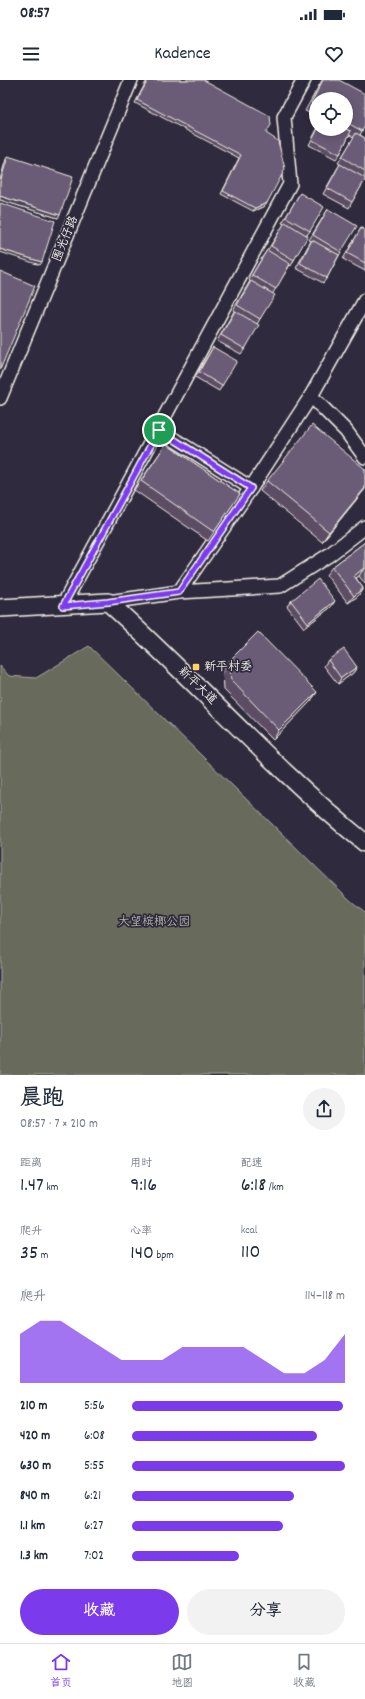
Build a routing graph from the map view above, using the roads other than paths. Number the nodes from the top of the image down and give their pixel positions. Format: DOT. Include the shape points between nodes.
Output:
graph roads {
  1 [pos="131,80"];
  2 [pos="304,80"];
  3 [pos="365,300"];
  4 [pos="311,396"];
  5 [pos="0,398"];
  6 [pos="159,430"];
  7 [pos="365,457"];
  8 [pos="251,488"];
  9 [pos="365,527"];
  10 [pos="179,592"];
  11 [pos="108,602"];
  12 [pos="63,606"];
  13 [pos="0,608"];
  14 [pos="365,843"];
  1 -- 5 [label="street, 围光仔路"];
  2 -- 6 [label="street" via="284,118 290,184"];
  3 -- 4 [label="street"];
  4 -- 7 [label="street" via="346,431"];
  4 -- 8 [label="street"];
  6 -- 8 [label="street"];
  6 -- 12 [label="street"];
  8 -- 10 [label="street"];
  9 -- 10 [label="street" via="329,555 280,586"];
  10 -- 11 [label="street"];
  11 -- 12 [label="street"];
  11 -- 14 [label="street, 新平大道" via="271,758"];
  12 -- 13 [label="street"];
}
